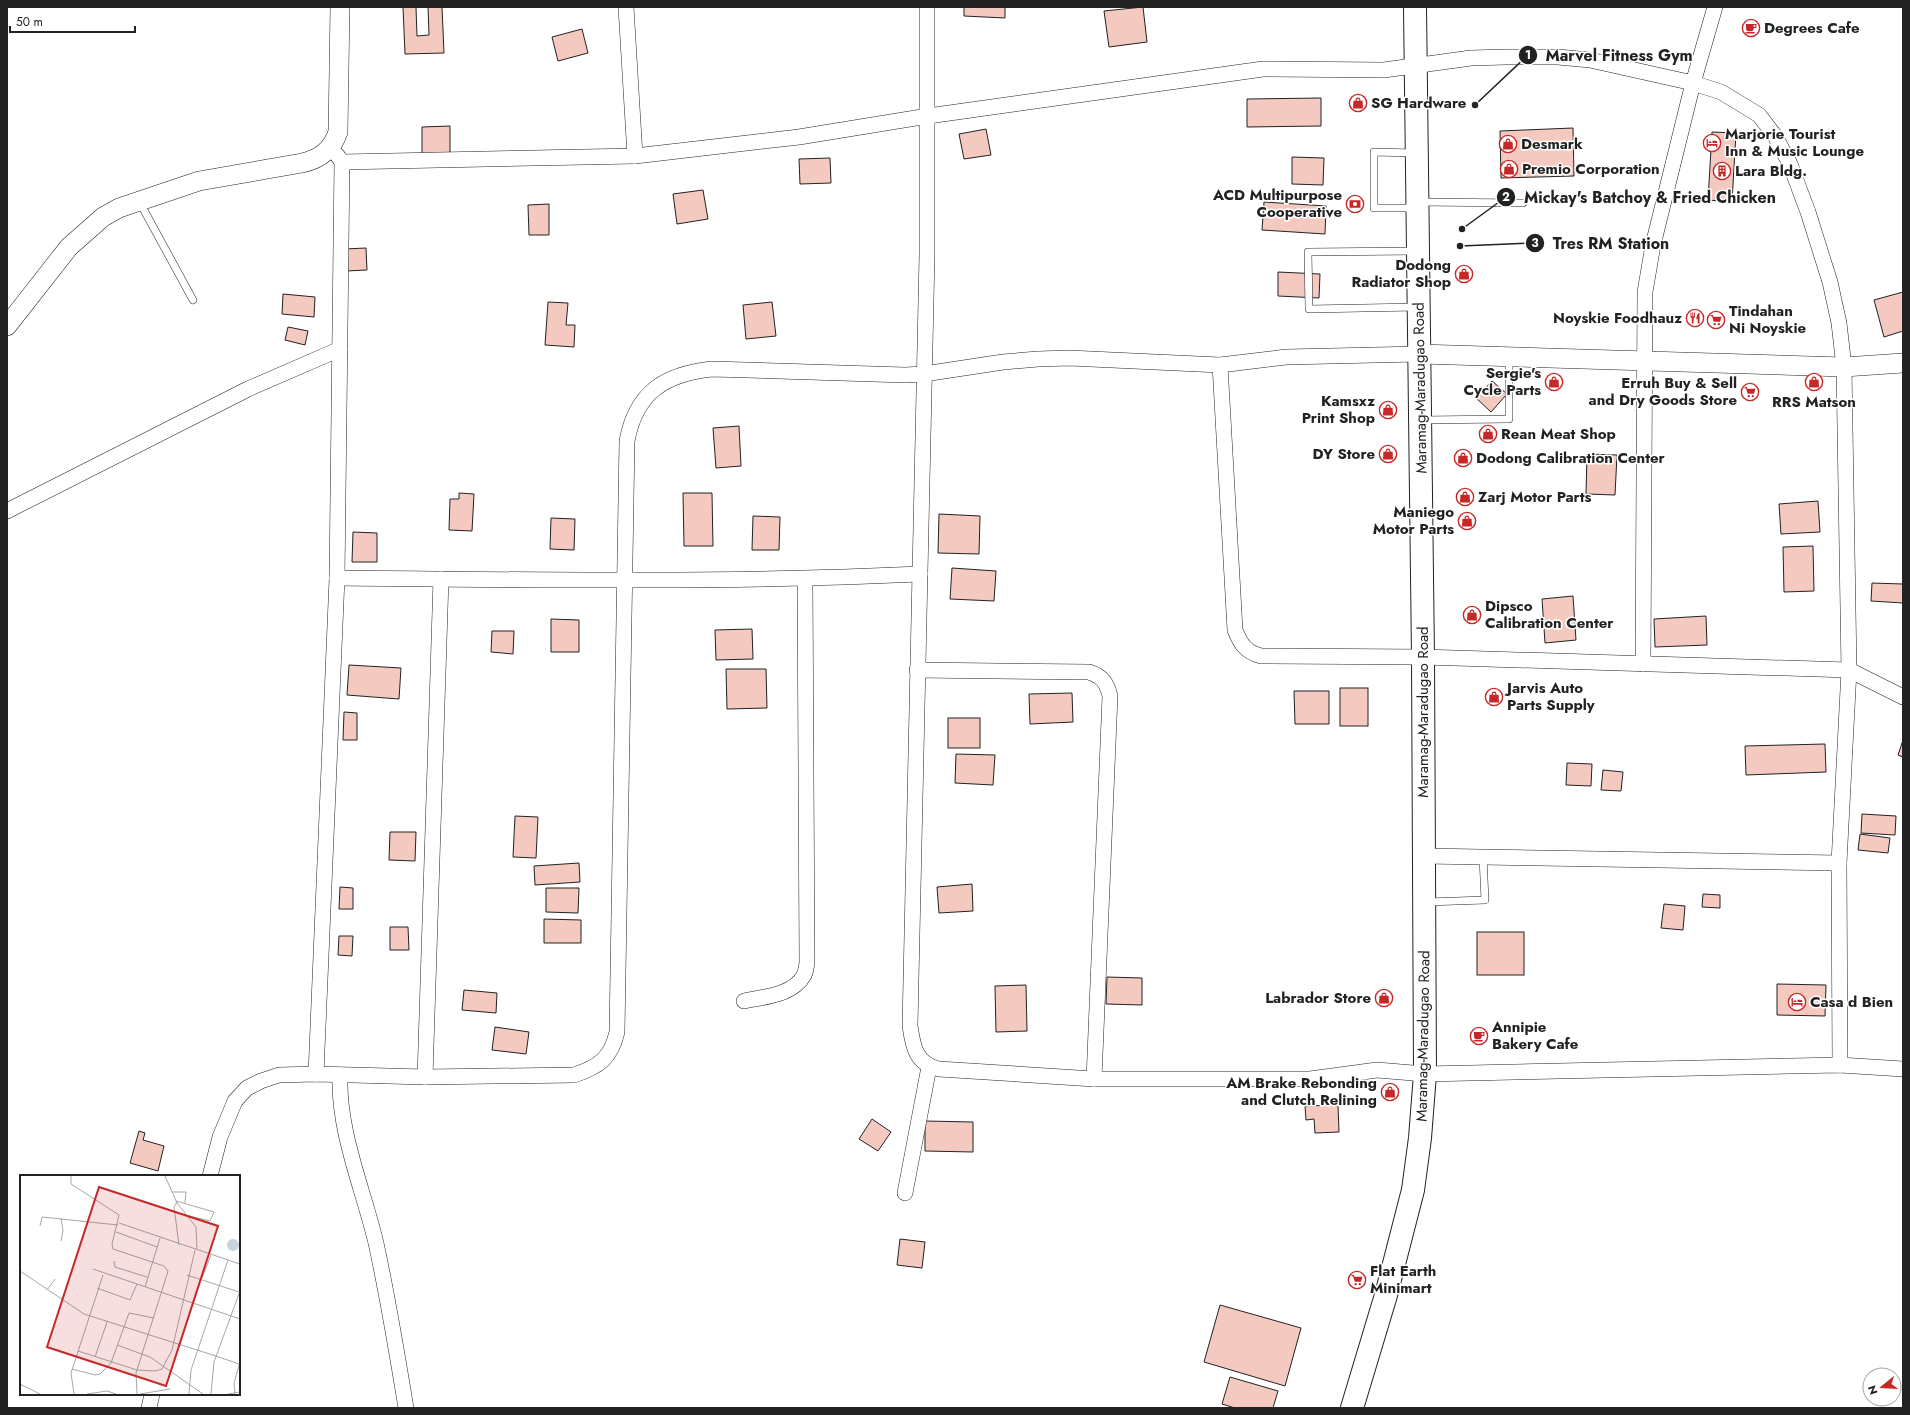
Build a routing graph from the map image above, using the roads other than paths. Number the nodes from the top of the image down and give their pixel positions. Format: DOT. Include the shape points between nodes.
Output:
graph roads {
  1 [pos="340,7"];
  2 [pos="626,7"];
  3 [pos="927,7"];
  4 [pos="1415,7"];
  5 [pos="1715,7"];
  6 [pos="1416,66"];
  7 [pos="1693,83"];
  8 [pos="928,116"];
  9 [pos="331,147"];
  10 [pos="1417,152"];
  11 [pos="635,156"];
  12 [pos="342,162"];
  13 [pos="139,201"];
  14 [pos="1523,203"];
  15 [pos="1417,205"];
  16 [pos="1418,250"];
  17 [pos="193,300"];
  18 [pos="1419,307"];
  19 [pos="7,326"];
  20 [pos="340,349"];
  21 [pos="1419,354"];
  22 [pos="1509,356"];
  23 [pos="1644,360"];
  24 [pos="1903,363"];
  25 [pos="1220,365"];
  26 [pos="1844,367"];
  27 [pos="924,374"];
  28 [pos="1420,420"];
  29 [pos="7,512"];
  30 [pos="920,574"];
  31 [pos="337,578"];
  32 [pos="441,579"];
  33 [pos="805,579"];
  34 [pos="624,580"];
  35 [pos="1423,657"];
  36 [pos="1642,664"];
  37 [pos="917,670"];
  38 [pos="1850,670"];
  39 [pos="1903,697"];
  40 [pos="1424,856"];
  41 [pos="1483,857"];
  42 [pos="1839,863"];
  43 [pos="1424,902"];
  44 [pos="744,1001"];
  45 [pos="1840,1065"];
  46 [pos="929,1067"];
  47 [pos="1903,1069"];
  48 [pos="316,1074"];
  49 [pos="1425,1074"];
  50 [pos="340,1075"];
  51 [pos="425,1077"];
  52 [pos="1094,1079"];
  53 [pos="210,1175"];
  54 [pos="905,1193"];
  55 [pos="152,1395"];
  56 [pos="149,1408"];
  57 [pos="406,1408"];
  58 [pos="1352,1408"];
  1 -- 9 [label="street" via="340,118 338,132"];
  2 -- 11 [label="street"];
  3 -- 8 [label="street"];
  4 -- 6 [label="main road, Maramag-Maradugao Road"];
  5 -- 7 [label="street"];
  6 -- 7 [label="street" via="1471,58 1558,57 1590,60"];
  6 -- 8 [label="street" via="1384,70 1263,70"];
  6 -- 10 [label="main road, Maramag-Maradugao Road"];
  7 -- 23 [label="street" via="1648,269"];
  7 -- 26 [label="street" via="1721,92 1759,115 1779,143 1790,164 1808,212 1830,282 1839,323"];
  8 -- 11 [label="street" via="799,137"];
  8 -- 27 [label="street"];
  9 -- 12 [label="street"];
  9 -- 13 [label="street" via="311,162 199,182"];
  10 -- 15 [label="main road, Maramag-Maradugao Road"];
  10 -- 15 [label="lane" via="1374,152 1374,208"];
  11 -- 12 [label="street"];
  12 -- 20 [label="street"];
  13 -- 17 [label="lane"];
  13 -- 19 [label="street" via="103,217 80,236 54,264"];
  14 -- 15 [label="lane"];
  15 -- 16 [label="main road, Maramag-Maradugao Road"];
  16 -- 18 [label="main road, Maramag-Maradugao Road"];
  16 -- 18 [label="lane" via="1308,252 1309,309"];
  18 -- 21 [label="main road, Maramag-Maradugao Road"];
  20 -- 29 [label="street" via="248,389"];
  20 -- 31 [label="street"];
  21 -- 22 [label="street"];
  21 -- 25 [label="street" via="1286,357"];
  21 -- 28 [label="main road, Maramag-Maradugao Road"];
  22 -- 23 [label="street"];
  22 -- 28 [label="lane" via="1509,419"];
  23 -- 26 [label="street"];
  23 -- 36 [label="street"];
  24 -- 26 [label="street"];
  25 -- 27 [label="street" via="1069,358 1003,362"];
  25 -- 35 [label="street" via="1235,630 1242,645 1252,654 1261,656"];
  26 -- 38 [label="street"];
  27 -- 30 [label="street"];
  27 -- 34 [label="street" via="880,375 712,369 673,377 660,384 643,401 630,424 627,441"];
  28 -- 35 [label="main road, Maramag-Maradugao Road"];
  30 -- 33 [label="street"];
  30 -- 37 [label="street"];
  31 -- 32 [label="street"];
  31 -- 48 [label="street"];
  32 -- 34 [label="street"];
  32 -- 51 [label="street"];
  33 -- 34 [label="street"];
  33 -- 44 [label="street" via="807,963 804,975 787,989 777,994"];
  34 -- 51 [label="street" via="617,1032 614,1046 603,1061 574,1075"];
  35 -- 36 [label="street"];
  35 -- 40 [label="main road, Maramag-Maradugao Road"];
  36 -- 38 [label="street"];
  37 -- 46 [label="street" via="910,1026 916,1052"];
  37 -- 52 [label="street" via="1089,672 1098,675 1108,687 1110,704"];
  38 -- 39 [label="street"];
  38 -- 42 [label="street"];
  40 -- 41 [label="street"];
  40 -- 43 [label="main road, Maramag-Maradugao Road"];
  41 -- 42 [label="street"];
  41 -- 43 [label="lane" via="1485,900"];
  42 -- 45 [label="street"];
  43 -- 49 [label="main road, Maramag-Maradugao Road"];
  45 -- 47 [label="street"];
  45 -- 49 [label="street"];
  46 -- 52 [label="street"];
  46 -- 54 [label="street"];
  48 -- 50 [label="street"];
  48 -- 53 [label="street" via="279,1076 247,1088 235,1101 220,1137"];
  49 -- 52 [label="street" via="1377,1070 1310,1079"];
  49 -- 58 [label="main road, Maramag-Maradugao Road" via="1413,1190 1386,1295"];
  50 -- 51 [label="street"];
  50 -- 57 [label="street" via="339,1098 376,1244"];
  55 -- 56 [label="street"];
}
